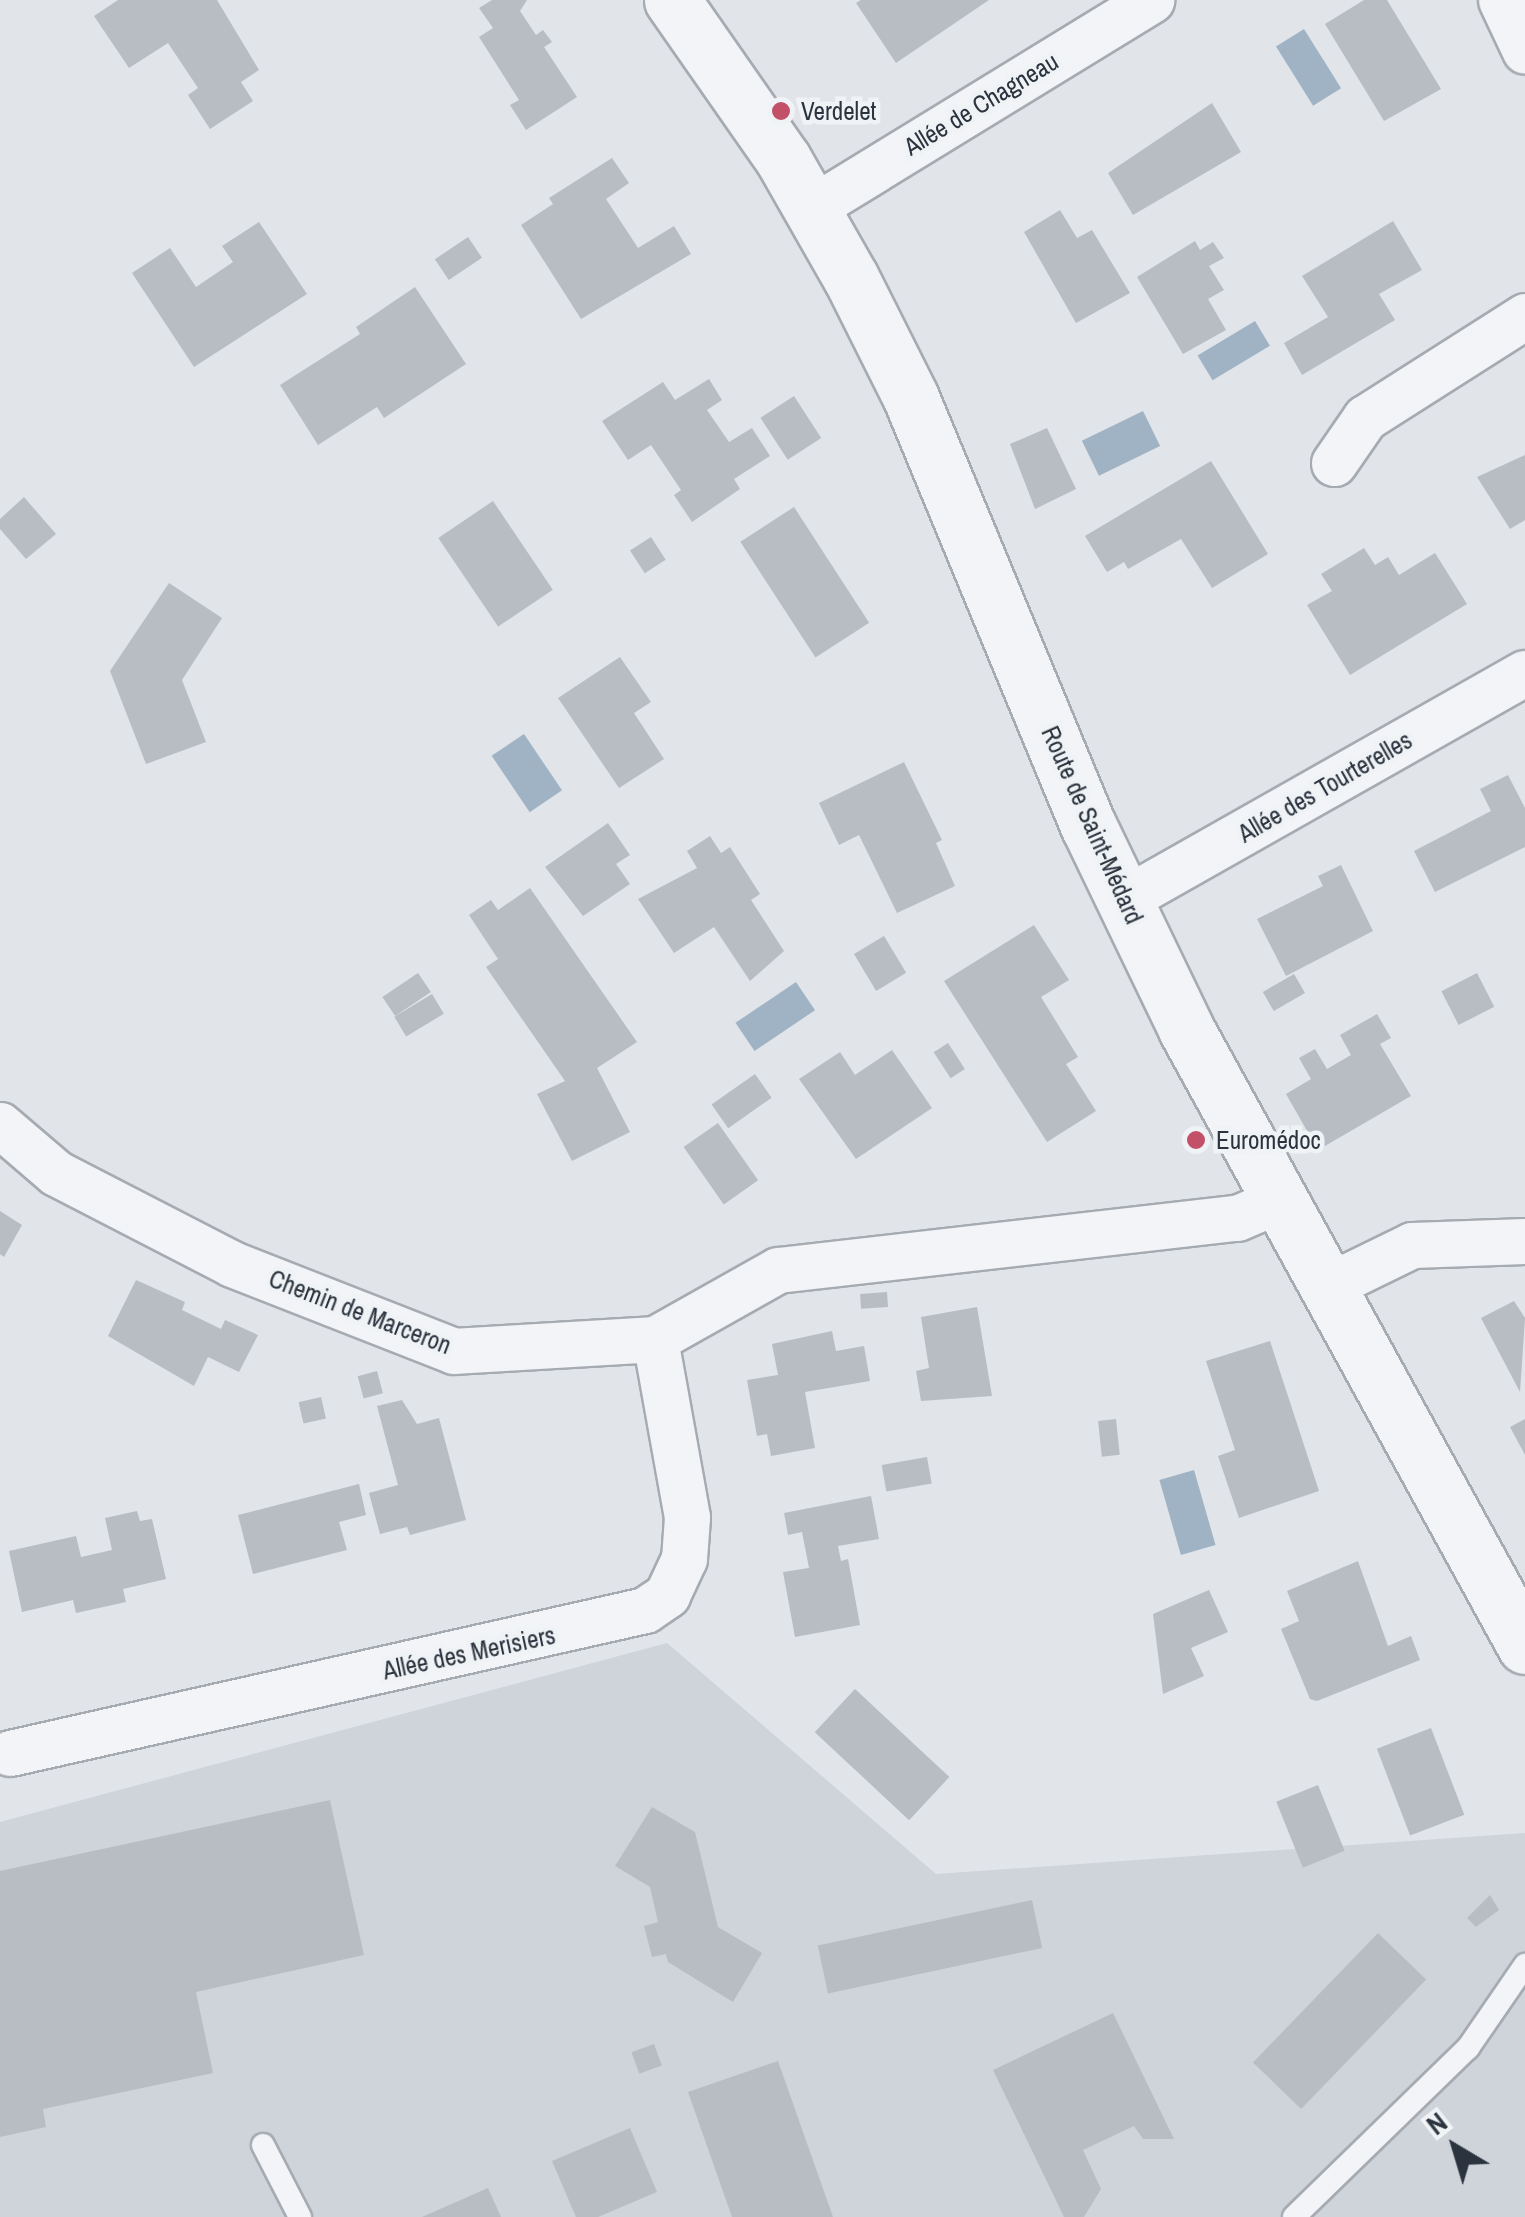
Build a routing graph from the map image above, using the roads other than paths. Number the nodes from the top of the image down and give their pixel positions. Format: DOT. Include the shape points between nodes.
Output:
graph roads {
  1 [pos="672,0"];
  2 [pos="1151,0"];
  3 [pos="1501,0"];
  4 [pos="1525,51"];
  5 [pos="812,208"];
  6 [pos="1525,316"];
  7 [pos="1334,463"];
  8 [pos="1525,673"];
  9 [pos="1125,899"];
  10 [pos="0,1125"];
  11 [pos="1277,1201"];
  12 [pos="1525,1241"];
  13 [pos="1324,1288"];
  14 [pos="655,1339"];
  15 [pos="1525,1646"];
  16 [pos="10,1754"];
  17 [pos="1525,1965"];
  18 [pos="263,2145"];
  19 [pos="300,2217"];
  20 [pos="1294,2217"];
  1 -- 5 [label="street, Route de Saint-Médard"];
  2 -- 5 [label="street, Allée de Chagneau"];
  3 -- 4 [label="street"];
  5 -- 9 [label="street, Route de Saint-Médard" via="911,398"];
  6 -- 7 [label="street" via="1365,418"];
  8 -- 9 [label="street, Allée des Tourterelles"];
  9 -- 11 [label="street, Route de Saint-Médard"];
  10 -- 14 [label="street, Chemin de Marceron" via="56,1173 232,1264 454,1351"];
  11 -- 13 [label="street, Route de Saint-Médard"];
  11 -- 14 [label="street, Chemin de Marceron" via="1237,1218 778,1270"];
  12 -- 13 [label="street" via="1412,1245"];
  13 -- 15 [label="street, Route de Saint-Médard"];
  14 -- 16 [label="street, Allée des Merisiers" via="687,1517 684,1559 666,1595 645,1610"];
  17 -- 20 [label="lane" via="1468,2048"];
  18 -- 19 [label="lane"];
}
